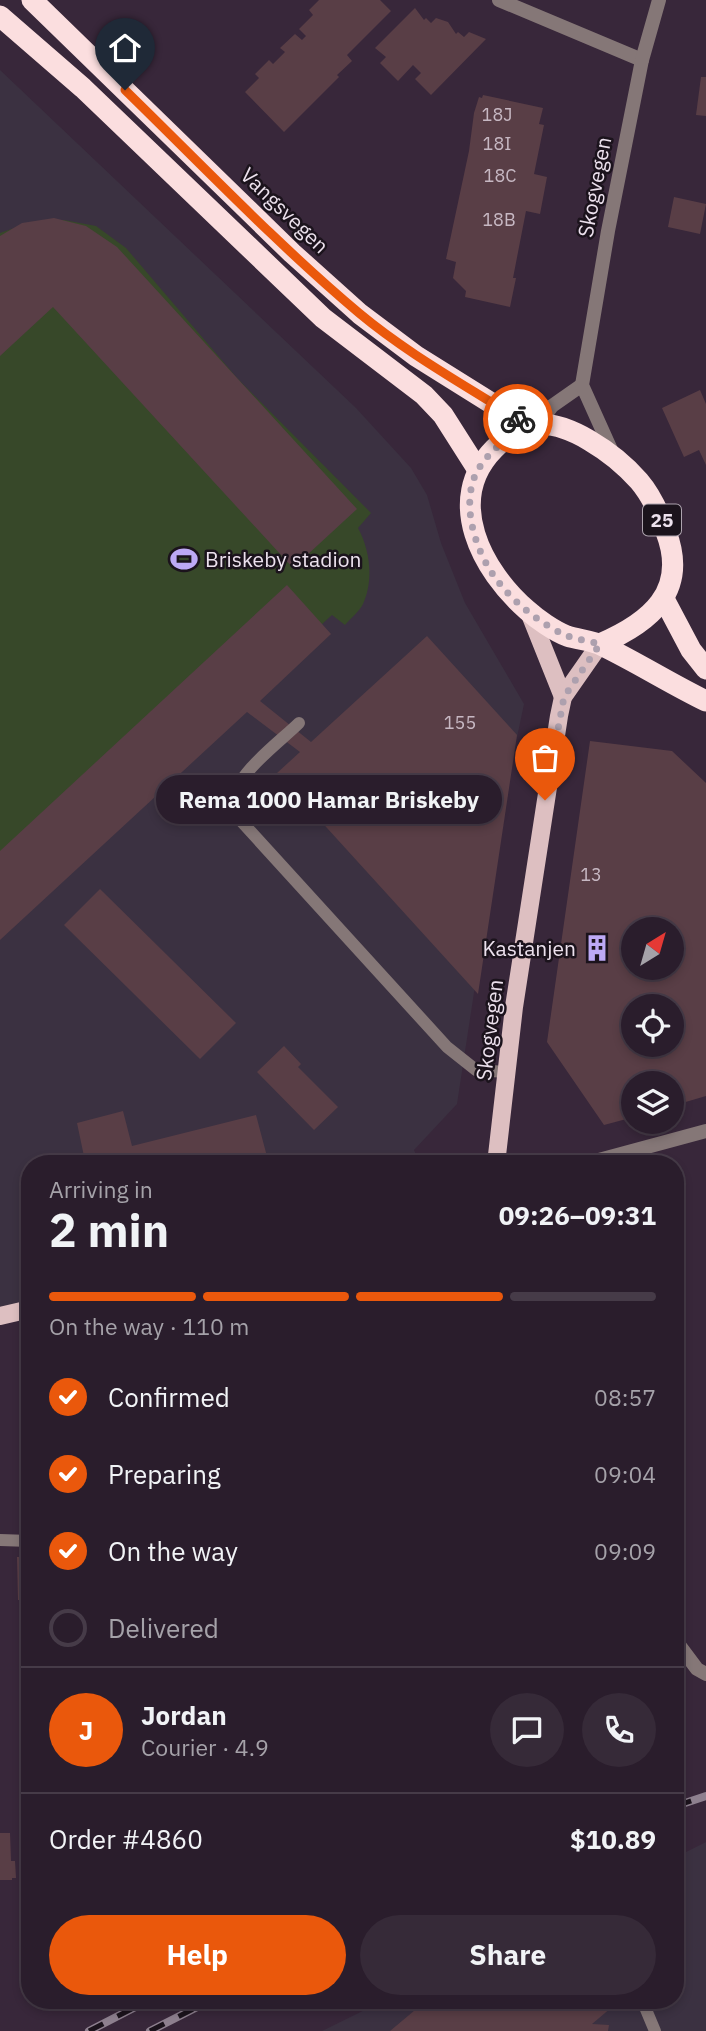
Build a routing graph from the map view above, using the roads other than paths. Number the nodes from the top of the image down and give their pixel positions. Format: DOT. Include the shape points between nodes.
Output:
graph roads {
  1 [pos="32,0"];
  2 [pos="499,0"];
  3 [pos="659,0"];
  4 [pos="0,16"];
  5 [pos="642,60"];
  6 [pos="582,385"];
  7 [pos="533,425"];
  8 [pos="614,456"];
  9 [pos="478,470"];
  10 [pos="664,599"];
  11 [pos="529,612"];
  12 [pos="600,644"];
  13 [pos="706,669"];
  14 [pos="564,697"];
  15 [pos="706,701"];
  16 [pos="299,723"];
  17 [pos="506,1072"];
  18 [pos="706,1131"];
  19 [pos="498,1155"];
  20 [pos="617,1155"];
  21 [pos="21,1311"];
  22 [pos="0,1315"];
  23 [pos="0,1540"];
  24 [pos="21,1541"];
  25 [pos="684,1652"];
  26 [pos="706,1674"];
  27 [pos="646,2009"];
  28 [pos="655,2031"];
  1 -- 7 [label="highway, Vangsvegen / 25" via="360,314 416,356"];
  2 -- 5 [label="street"];
  3 -- 5 [label="street, Skogvegen"];
  4 -- 9 [label="highway" via="83,88 323,318 424,395 443,415"];
  5 -- 6 [label="street, Skogvegen"];
  6 -- 7 [label="street"];
  6 -- 8 [label="street"];
  7 -- 8 [label="highway, 25" via="578,434"];
  7 -- 9 [label="highway" via="501,442"];
  8 -- 10 [label="highway, 25" via="641,482 672,547 671,579"];
  9 -- 11 [label="highway" via="470,514 478,547 499,583"];
  10 -- 12 [label="highway" via="628,632"];
  10 -- 13 [label="highway"];
  11 -- 12 [label="highway" via="564,635"];
  11 -- 14 [label="main road"];
  12 -- 14 [label="main road, Skogvegen"];
  12 -- 15 [label="highway"];
  14 -- 17 [label="main road, Skogvegen"];
  16 -- 17 [label="lane" via="243,778 234,798 242,821 447,1048 477,1070"];
  17 -- 19 [label="main road, Skogvegen"];
  18 -- 20 [label="street"];
  21 -- 22 [label="main road"];
  23 -- 24 [label="lane"];
  25 -- 26 [label="street"];
  27 -- 28 [label="lane"];
}
